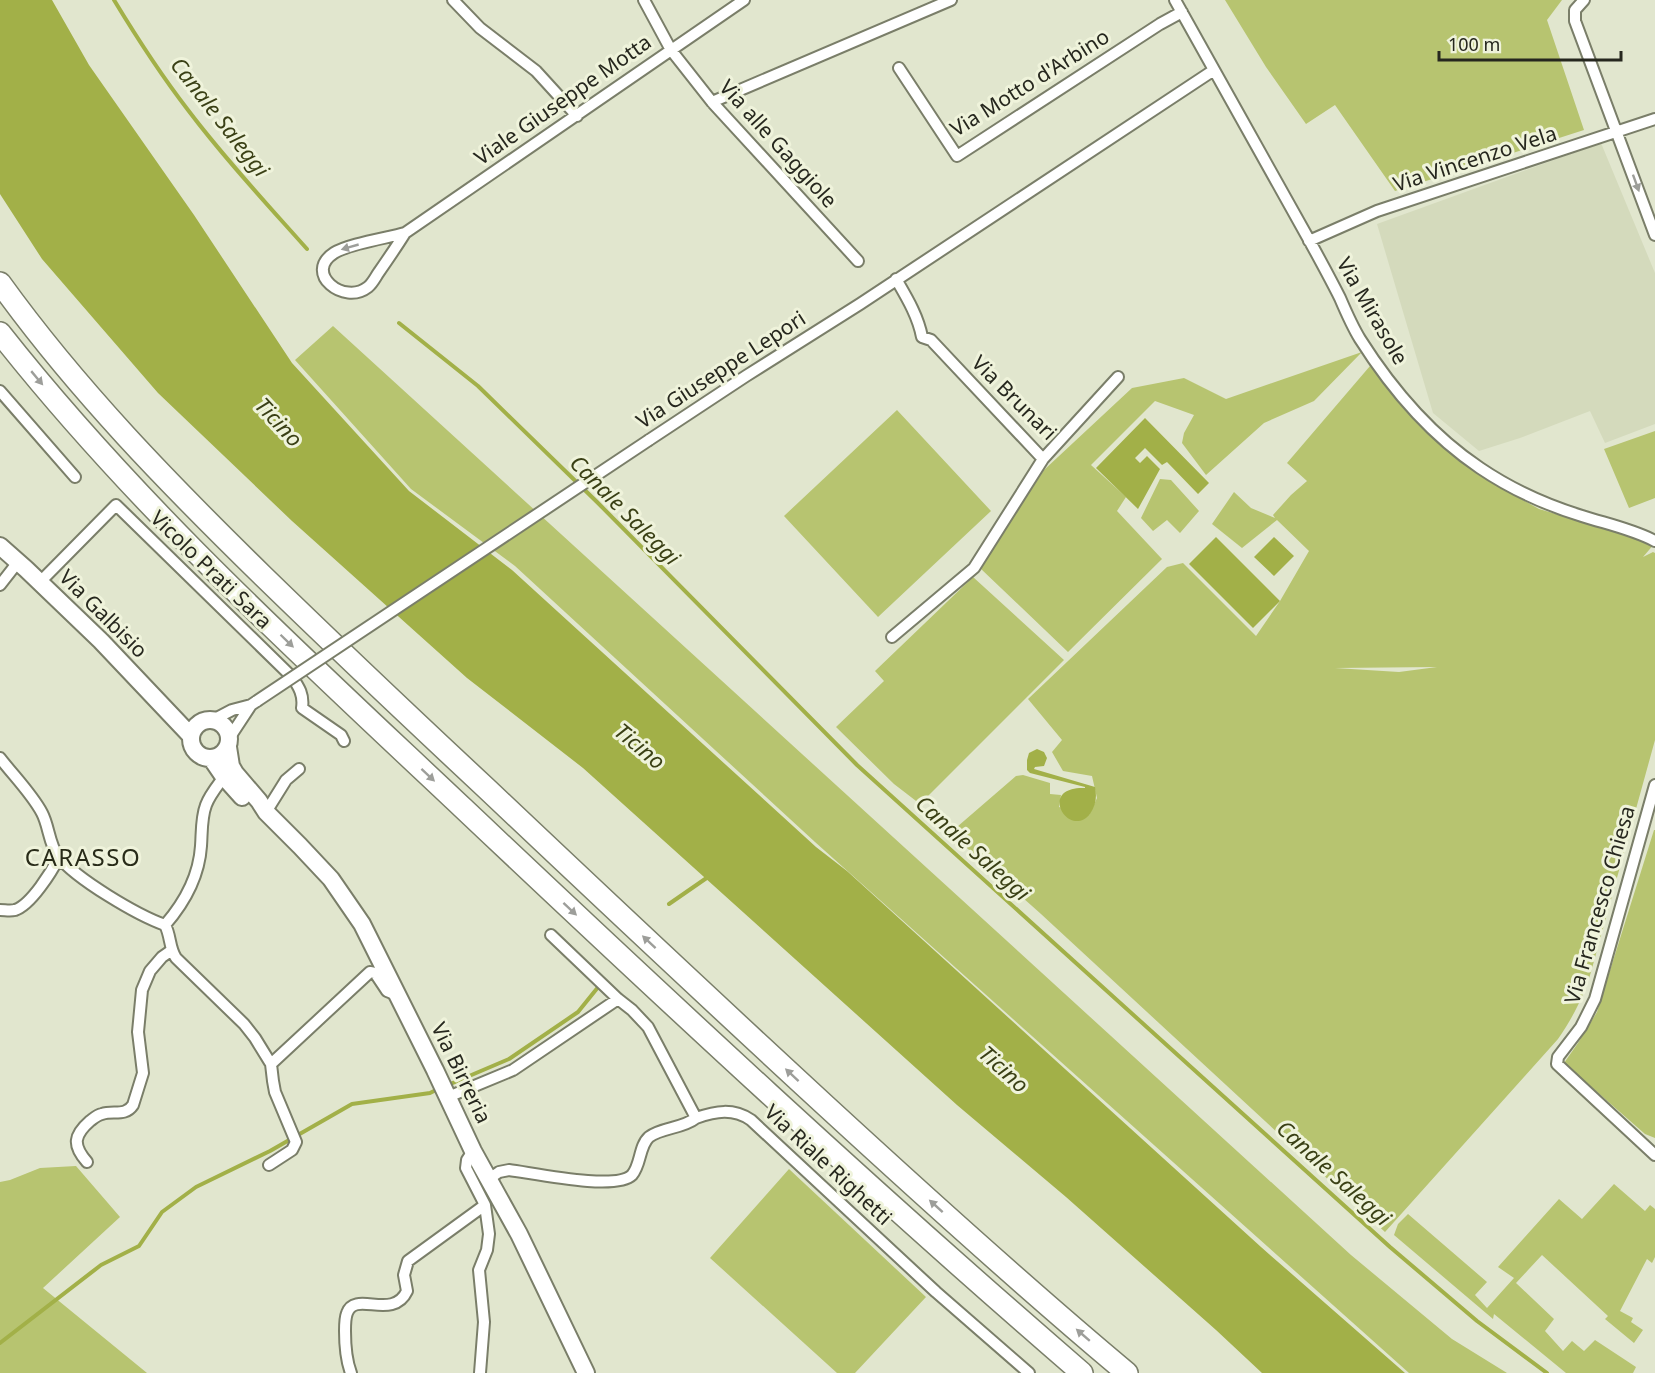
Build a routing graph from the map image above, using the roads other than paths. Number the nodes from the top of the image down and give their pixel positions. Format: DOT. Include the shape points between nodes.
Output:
graph roads {
  1 [pos="453,0"];
  2 [pos="644,0"];
  3 [pos="744,0"];
  4 [pos="951,0"];
  5 [pos="1175,0"];
  6 [pos="1584,0"];
  7 [pos="1182,12"];
  8 [pos="671,50"];
  9 [pos="899,68"];
  10 [pos="1214,70"];
  11 [pos="712,102"];
  12 [pos="577,116"];
  13 [pos="1655,119"];
  14 [pos="1617,132"];
  15 [pos="405,233"];
  16 [pos="1655,235"];
  17 [pos="1310,241"];
  18 [pos="858,261"];
  19 [pos="896,279"];
  20 [pos="0,283"];
  21 [pos="0,333"];
  22 [pos="1118,377"];
  23 [pos="0,391"];
  24 [pos="1043,459"];
  25 [pos="75,477"];
  26 [pos="1639,533"];
  27 [pos="1655,533"];
  28 [pos="1655,541"];
  29 [pos="0,546"];
  30 [pos="18,562"];
  31 [pos="40,582"];
  32 [pos="0,585"];
  33 [pos="892,637"];
  34 [pos="254,703"];
  35 [pos="202,726"];
  36 [pos="344,741"];
  37 [pos="229,742"];
  38 [pos="0,758"];
  39 [pos="211,758"];
  40 [pos="299,770"];
  41 [pos="228,772"];
  42 [pos="1655,785"];
  43 [pos="266,812"];
  44 [pos="59,857"];
  45 [pos="0,910"];
  46 [pos="165,925"];
  47 [pos="551,935"];
  48 [pos="172,950"];
  49 [pos="397,992"];
  50 [pos="618,999"];
  51 [pos="271,1064"];
  52 [pos="447,1095"];
  53 [pos="696,1118"];
  54 [pos="473,1150"];
  55 [pos="1655,1155"];
  56 [pos="87,1162"];
  57 [pos="269,1165"];
  58 [pos="489,1179"];
  59 [pos="485,1205"];
  60 [pos="351,1373"];
  61 [pos="480,1373"];
  62 [pos="586,1373"];
  63 [pos="1029,1373"];
  64 [pos="1082,1373"];
  65 [pos="1127,1373"];
  1 -- 12 [label="street" via="480,28 536,71"];
  2 -- 8 [label="street, Via alle Gaggiole"];
  3 -- 8 [label="street, Viale Giuseppe Motta"];
  4 -- 11 [label="street"];
  5 -- 7 [label="street, Via Mirasole"];
  6 -- 14 [label="street" via="1575,10 1574,18"];
  7 -- 9 [label="street, Via Motto d'Arbino" via="957,156"];
  7 -- 10 [label="street, Via Mirasole"];
  8 -- 11 [label="street, Via alle Gaggiole"];
  8 -- 12 [label="street, Viale Giuseppe Motta"];
  10 -- 17 [label="street, Via Mirasole"];
  10 -- 19 [label="street, Via Giuseppe Lepori"];
  11 -- 18 [label="street, Via alle Gaggiole"];
  12 -- 15 [label="street, Viale Giuseppe Motta"];
  13 -- 14 [label="street, Via Vincenzo Vela"];
  14 -- 16 [label="street, one-way"];
  14 -- 17 [label="street, Via Vincenzo Vela" via="1377,211"];
  15 -- 15 [label="street, Viale Giuseppe Motta, one-way" via="335,252 324,265 327,282 342,291 368,287"];
  17 -- 26 [label="street, Via Mirasole" via="1360,339 1402,398 1438,434 1479,467 1511,486 1582,516"];
  19 -- 24 [label="street, Via Brunari" via="920,324 922,337 931,340"];
  19 -- 34 [label="street, Via Giuseppe Lepori, bridge"];
  65 -- 20 [label="highway, one-way" via="982,1248 760,1045 297,609 128,438"];
  21 -- 64 [label="highway, one-way" via="114,467 294,648 767,1092"];
  22 -- 24 [label="street, Via Brunari"];
  23 -- 25 [label="street"];
  24 -- 33 [label="street" via="974,568"];
  26 -- 27 [label="street, Via Mirasole"];
  26 -- 28 [label="street, Via Mirasole"];
  29 -- 30 [label="street, Via Galbisio"];
  30 -- 31 [label="street, Via Galbisio"];
  30 -- 32 [label="street"];
  31 -- 35 [label="street, Via Galbisio" via="172,716"];
  31 -- 36 [label="street, Vicolo Prati Sara" via="116,505 292,677 302,693 302,708"];
  34 -- 35 [label="street, Via Giuseppe Lepori"];
  34 -- 37 [label="street, Via Giuseppe Lepori"];
  35 -- 37 [label="street" via="222,724"];
  35 -- 39 [label="street" via="193,747"];
  37 -- 39 [label="street" via="221,755"];
  37 -- 41 [label="street, Via Birreria"];
  38 -- 44 [label="street" via="41,811"];
  39 -- 41 [label="street, Via Birreria"];
  40 -- 43 [label="street" via="286,780"];
  41 -- 43 [label="street, Via Birreria"];
  41 -- 46 [label="street" via="205,808 195,879"];
  42 -- 55 [label="street, Via Francesco Chiesa" via="1596,999 1557,1064"];
  43 -- 49 [label="street, Via Birreria" via="349,903"];
  44 -- 45 [label="street" via="42,886 22,906"];
  44 -- 46 [label="street" via="99,889"];
  46 -- 48 [label="street"];
  47 -- 50 [label="street"];
  48 -- 51 [label="street" via="244,1024"];
  48 -- 56 [label="street" via="144,981 138,1032 142,1073 133,1105 125,1112 98,1115 79,1131 78,1150"];
  49 -- 51 [label="street" via="388,992 375,972 370,972"];
  49 -- 52 [label="street, Via Birreria"];
  50 -- 52 [label="street" via="513,1070"];
  50 -- 53 [label="street" via="648,1027"];
  51 -- 57 [label="street" via="275,1092 296,1144"];
  52 -- 54 [label="street, Via Birreria"];
  53 -- 58 [label="street, Via Riale Righetti" via="649,1138 636,1168 622,1181 577,1180 509,1170"];
  53 -- 63 [label="street, Via Riale Righetti" via="731,1111 752,1120"];
  54 -- 58 [label="street, Via Birreria"];
  54 -- 59 [label="street" via="466,1168"];
  58 -- 62 [label="street, Via Birreria"];
  59 -- 60 [label="street" via="408,1261 407,1291 399,1301 387,1306 364,1303 348,1309 345,1336"];
  59 -- 61 [label="street" via="489,1239 479,1270 484,1322"];
}
